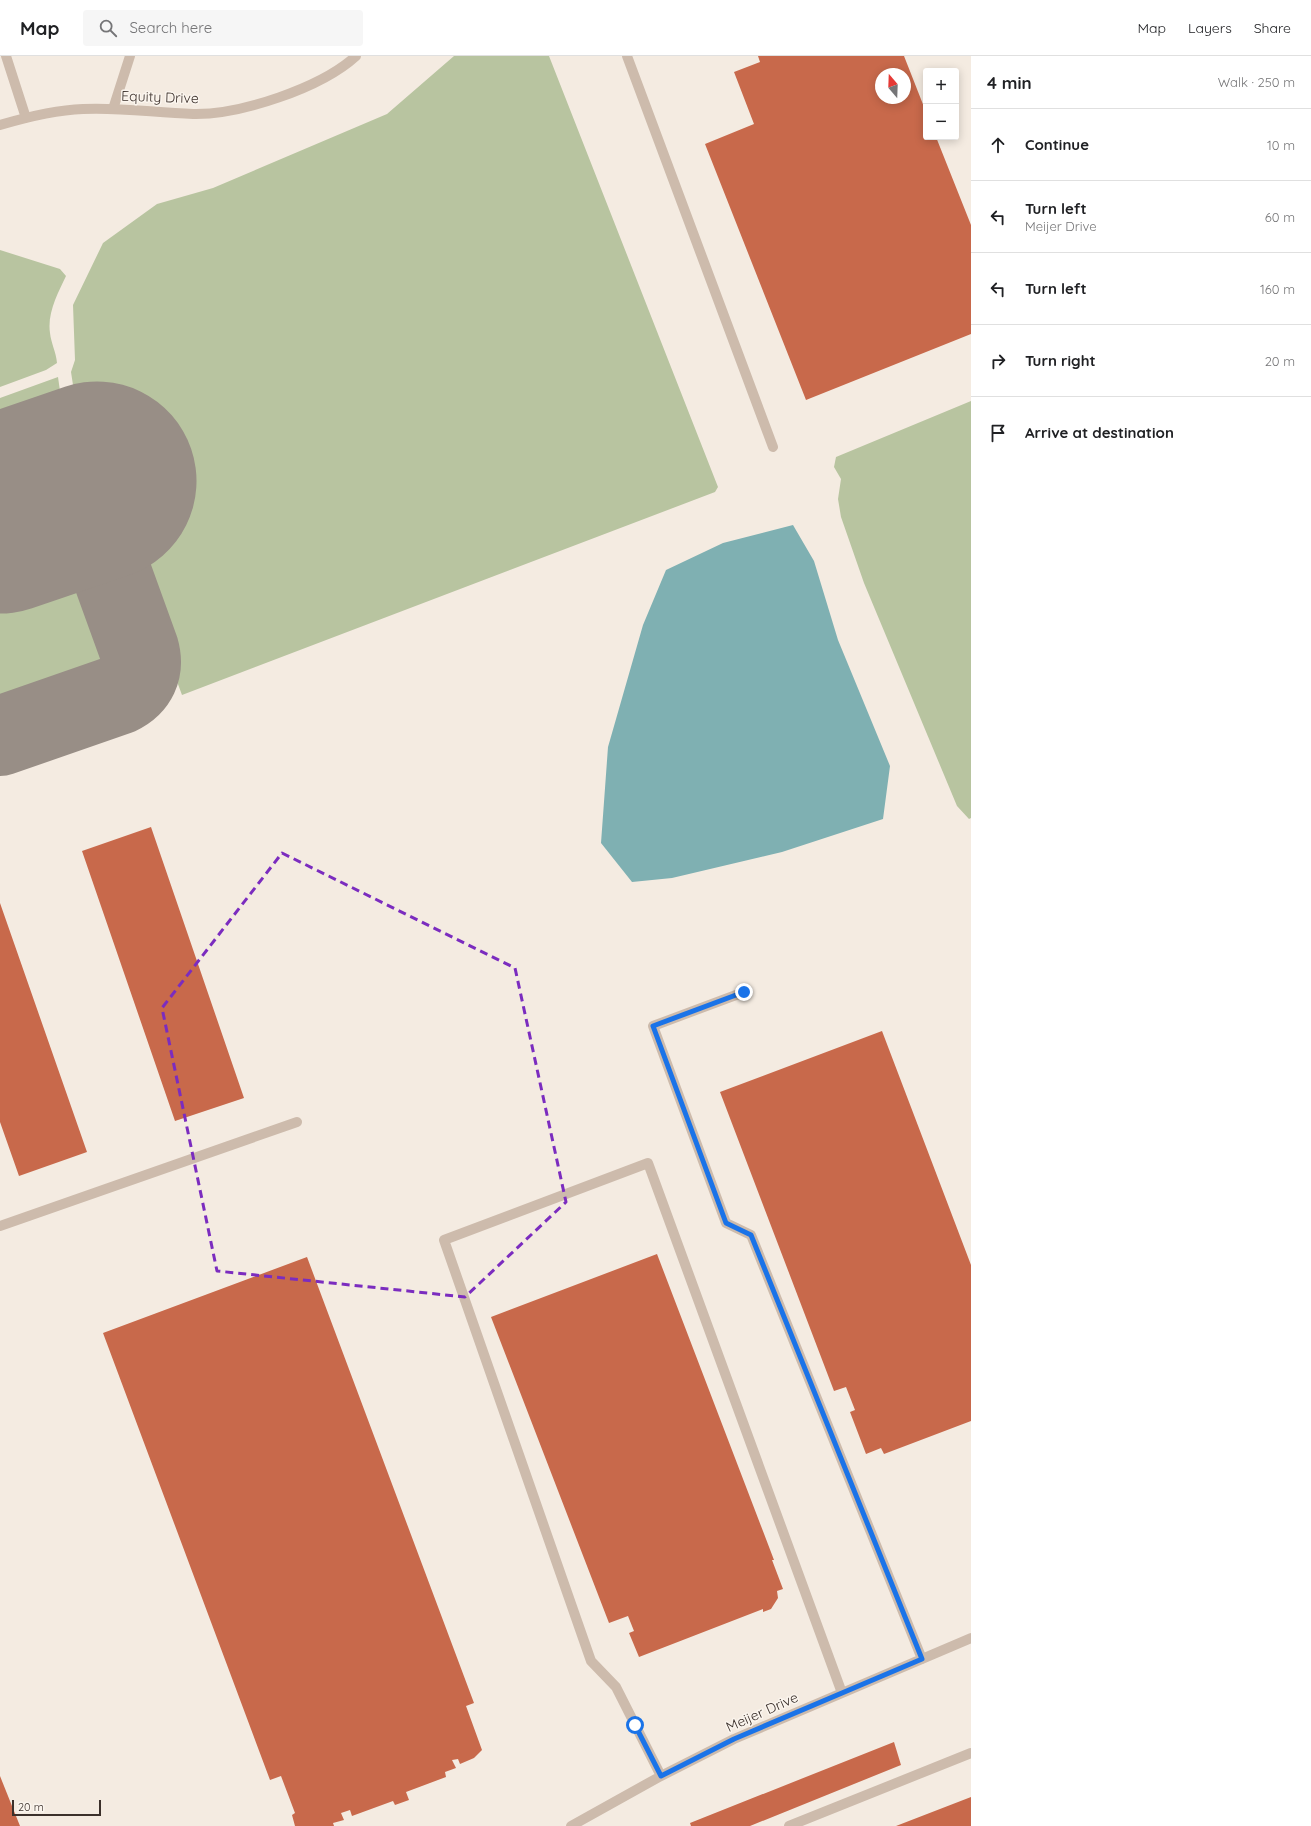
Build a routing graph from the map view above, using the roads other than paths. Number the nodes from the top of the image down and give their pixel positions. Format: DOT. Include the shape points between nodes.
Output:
graph roads {
  1 [pos="6,56"];
  2 [pos="130,56"];
  3 [pos="356,56"];
  4 [pos="627,56"];
  5 [pos="113,109"];
  6 [pos="26,118"];
  7 [pos="0,125"];
  8 [pos="773,447"];
  9 [pos="744,992"];
  10 [pos="297,1122"];
  11 [pos="0,1226"];
  12 [pos="971,1638"];
  13 [pos="922,1659"];
  14 [pos="842,1693"];
  15 [pos="971,1753"];
  16 [pos="661,1776"];
  17 [pos="571,1826"];
  18 [pos="789,1826"];
  1 -- 6 [label="street"];
  2 -- 5 [label="street"];
  3 -- 5 [label="street, Equity Drive" via="317,82 253,105 194,114"];
  4 -- 8 [label="street"];
  5 -- 6 [label="street, Equity Drive" via="82,109"];
  6 -- 7 [label="street, Equity Drive"];
  9 -- 13 [label="street" via="653,1026 726,1223 751,1235"];
  10 -- 11 [label="street"];
  12 -- 13 [label="street, Meijer Drive"];
  13 -- 14 [label="street, Meijer Drive"];
  14 -- 16 [label="street, Meijer Drive" via="734,1739"];
  14 -- 16 [label="street" via="648,1163 444,1240 591,1661 616,1687"];
  15 -- 18 [label="street"];
  16 -- 17 [label="street, Meijer Drive"];
}
